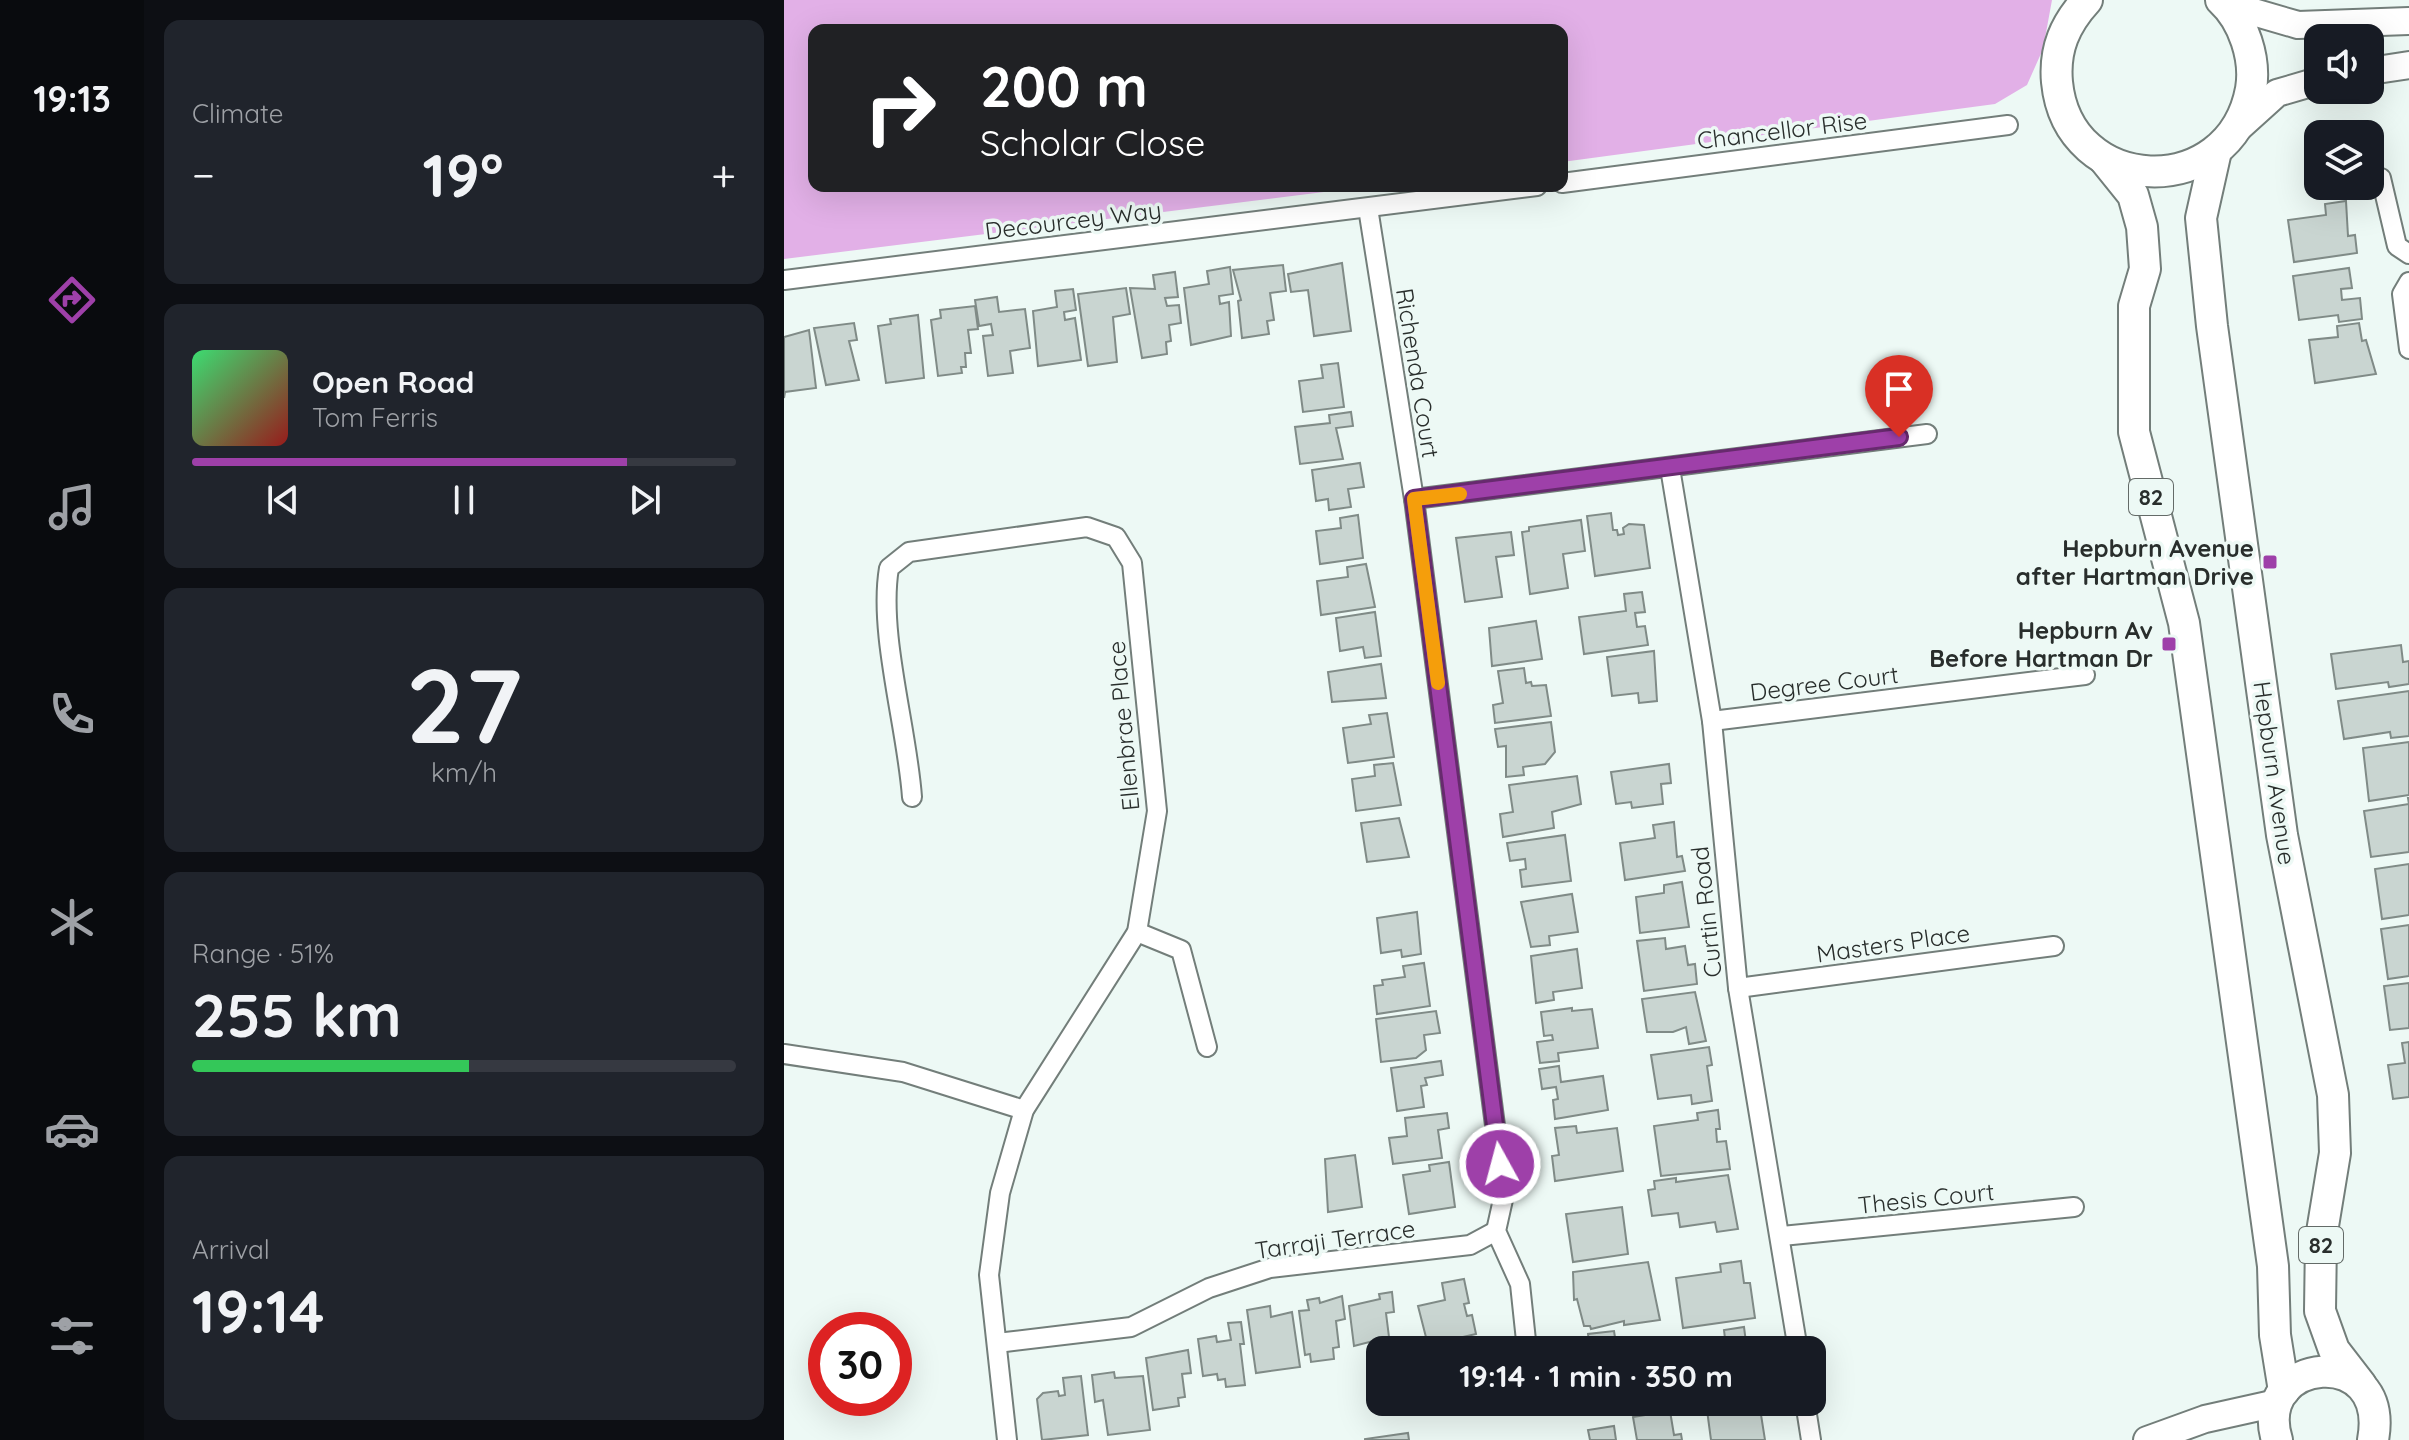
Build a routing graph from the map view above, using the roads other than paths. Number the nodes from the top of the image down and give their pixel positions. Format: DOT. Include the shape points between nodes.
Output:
graph roads {
  1 [pos="2087,0"];
  2 [pos="2224,2"];
  3 [pos="2409,21"];
  4 [pos="2409,65"];
  5 [pos="2384,69"];
  6 [pos="2304,85"];
  7 [pos="2008,125"];
  8 [pos="2226,140"];
  9 [pos="2104,159"];
  10 [pos="1568,182"];
  11 [pos="2384,191"];
  12 [pos="1491,192"];
  13 [pos="1368,208"];
  14 [pos="2409,254"];
  15 [pos="784,280"];
  16 [pos="2409,282"];
  17 [pos="2409,349"];
  18 [pos="1927,434"];
  19 [pos="1670,468"];
  20 [pos="1414,499"];
  21 [pos="2085,675"];
  22 [pos="1712,721"];
  23 [pos="912,797"];
  24 [pos="1137,932"];
  25 [pos="2054,946"];
  26 [pos="1738,988"];
  27 [pos="1207,1047"];
  28 [pos="784,1054"];
  29 [pos="1024,1110"];
  30 [pos="2074,1207"];
  31 [pos="1496,1231"];
  32 [pos="1782,1236"];
  33 [pos="1526,1336"];
  34 [pos="1796,1336"];
  35 [pos="997,1343"];
  36 [pos="2361,1385"];
  37 [pos="2280,1397"];
  38 [pos="1807,1416"];
  39 [pos="1007,1440"];
  40 [pos="1811,1440"];
  41 [pos="2147,1440"];
  42 [pos="2277,1440"];
  43 [pos="2373,1440"];
  1 -- 9 [label="main road, 82" via="2068,21 2055,60 2059,104 2077,137"];
  2 -- 3 [label="main road" via="2298,25"];
  2 -- 8 [label="main road, 82" via="2247,37 2253,77 2248,104"];
  4 -- 5 [label="main road"];
  6 -- 8 [label="main road" via="2277,93"];
  7 -- 10 [label="street, Chancellor Rise"];
  8 -- 9 [label="main road, 82" via="2194,164 2163,173 2136,171"];
  8 -- 36 [label="main road, Hepburn Avenue / 82" via="2201,218 2212,326 2282,835 2333,1095 2335,1153 2321,1238 2320,1311 2334,1350"];
  9 -- 37 [label="main road, 82" via="2133,195 2142,227 2145,269 2134,306 2134,432 2184,623 2271,1252"];
  11 -- 14 [label="street" via="2397,246"];
  12 -- 13 [label="street"];
  13 -- 15 [label="street, Decourcey Way"];
  13 -- 20 [label="street, Richenda Court"];
  16 -- 17 [label="street" via="2402,294"];
  18 -- 19 [label="street"];
  19 -- 20 [label="street"];
  19 -- 22 [label="street, Curtin Road"];
  20 -- 31 [label="street, Richenda Court" via="1504,1195"];
  21 -- 22 [label="street, Degree Court"];
  22 -- 26 [label="street, Curtin Road"];
  23 -- 24 [label="street, Ellenbrae Place" via="884,599 889,568 909,552 1087,527 1116,537 1132,563 1157,811"];
  24 -- 27 [label="street" via="1181,950"];
  24 -- 29 [label="street, Ellenbrae Place"];
  25 -- 26 [label="street, Masters Place"];
  26 -- 32 [label="street, Curtin Road"];
  28 -- 29 [label="street" via="903,1072"];
  29 -- 35 [label="street, Ellenbrae Place" via="1000,1193 989,1275"];
  30 -- 32 [label="street, Thesis Court"];
  31 -- 33 [label="street" via="1520,1284"];
  31 -- 35 [label="street, Tarraji Terrace" via="1470,1245 1270,1268 1209,1288 1131,1327"];
  32 -- 34 [label="street, Curtin Road"];
  35 -- 39 [label="street, Ellenbrae Place"];
  36 -- 37 [label="main road" via="2328,1370 2310,1372"];
  36 -- 43 [label="main road, Hepburn Avenue / 82" via="2377,1420"];
  37 -- 41 [label="main road"];
  37 -- 42 [label="main road, 82"];
  38 -- 40 [label="street"];
}
